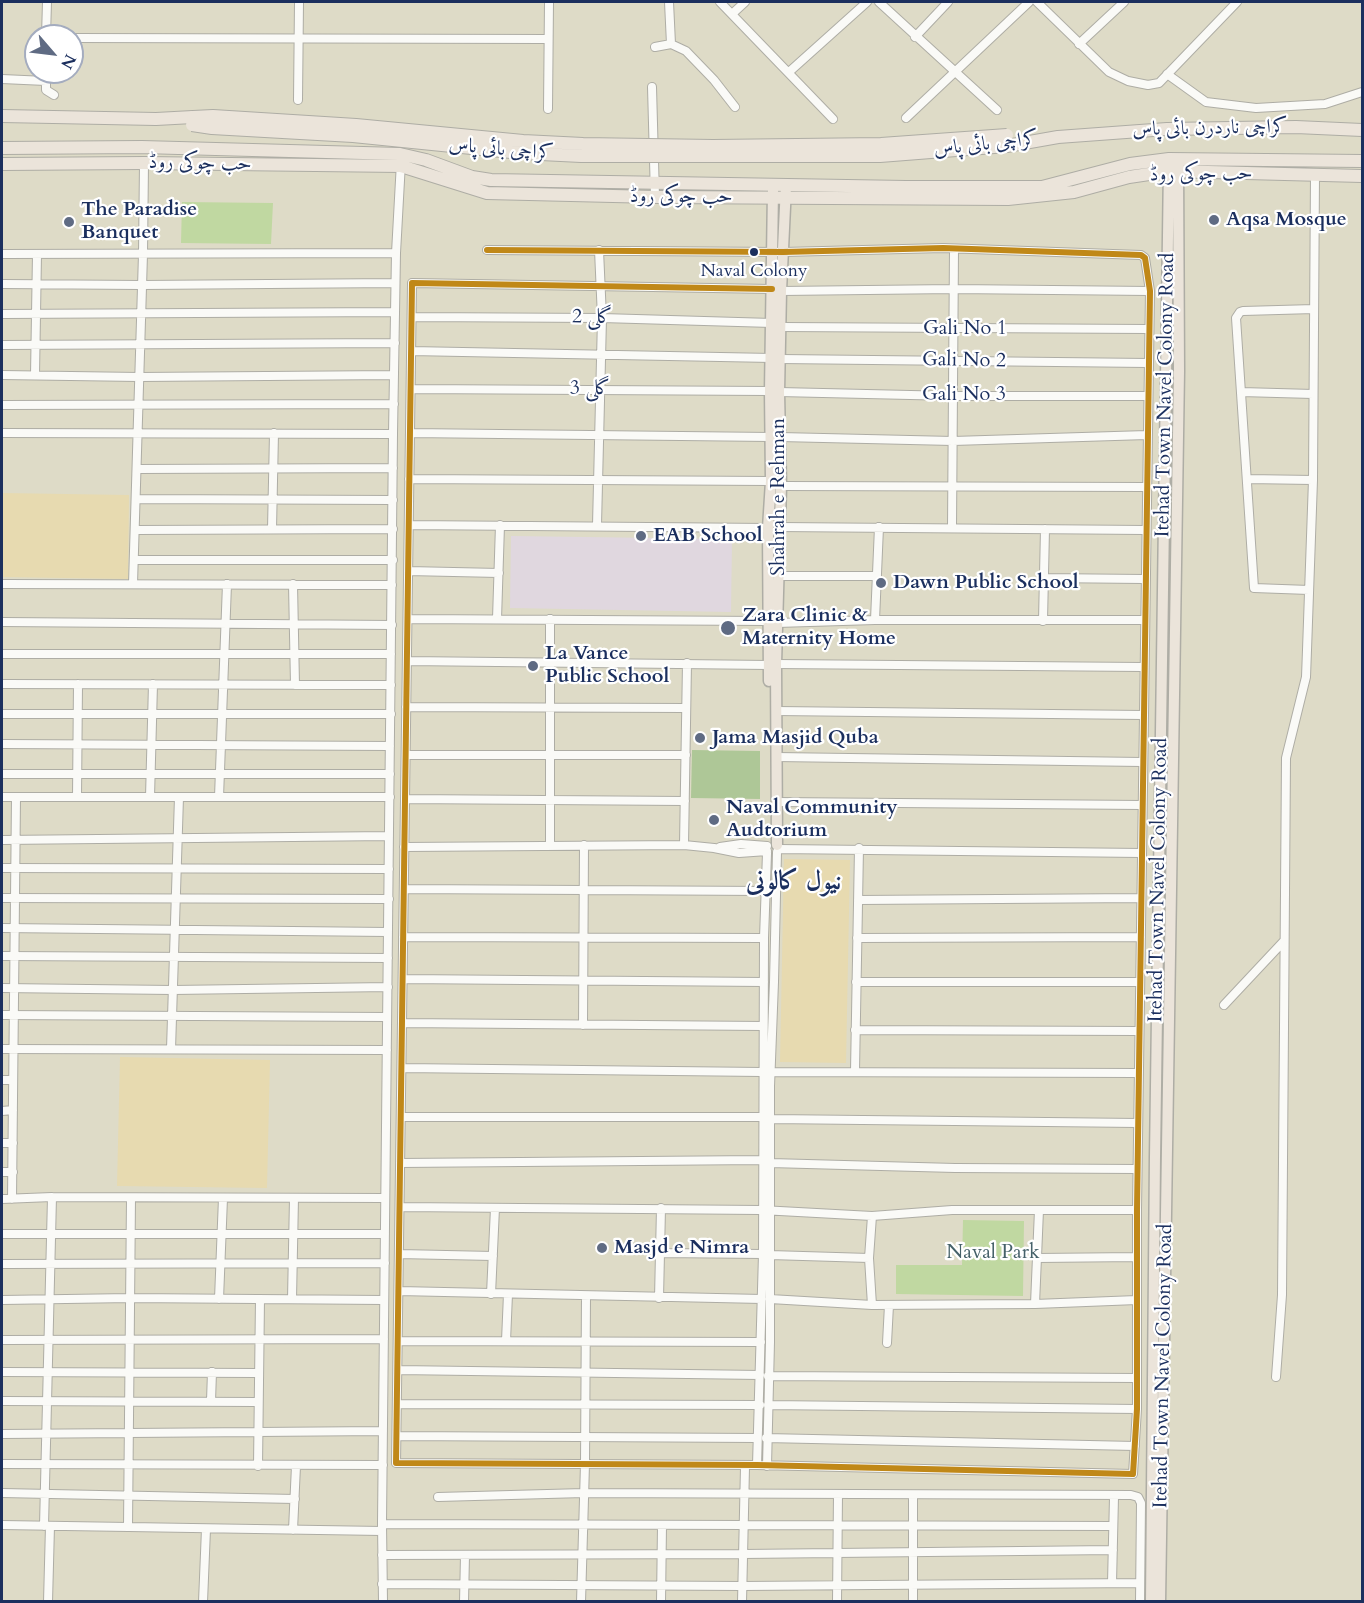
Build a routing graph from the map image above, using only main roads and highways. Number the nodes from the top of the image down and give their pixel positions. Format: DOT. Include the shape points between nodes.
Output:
graph roads {
  1 [pos="2,116"];
  2 [pos="1362,130"];
  3 [pos="1058,137"];
  4 [pos="2,148"];
  5 [pos="401,160"];
  6 [pos="1362,161"];
  7 [pos="2,164"];
  8 [pos="1173,166"];
  9 [pos="1362,176"];
  10 [pos="780,192"];
  11 [pos="774,527"];
  12 [pos="772,622"];
  13 [pos="772,664"];
  14 [pos="1155,1156"];
  15 [pos="1168,1156"];
  16 [pos="1151,1602"];
  17 [pos="1160,1602"];
  1 -- 3 [label="highway, کراچی بائی پاس, bridge" via="192,121 213,116 583,144 881,144"];
  2 -- 3 [label="highway, کراچی ناردرن بائی پاس" via="1221,127"];
  4 -- 5 [label="highway" via="142,147"];
  5 -- 7 [label="highway, حب چوکی روڈ"];
  5 -- 10 [label="highway" via="426,160 491,180 655,183"];
  5 -- 10 [label="highway, حب چوکی روڈ" via="487,193 655,197"];
  6 -- 8 [label="highway"];
  8 -- 9 [label="highway, حب چوکی روڈ"];
  8 -- 10 [label="highway" via="1130,164 1042,187"];
  8 -- 14 [label="main road, Itehad Town Navel Colony Road"];
  8 -- 15 [label="main road, Itehad Town Navel Colony Road" via="1179,371"];
  10 -- 11 [label="main road, Shahrah e Rehman"];
  11 -- 12 [label="main road, Shahrah e Rehman"];
  11 -- 12 [label="main road, Shahrah e Rehman" via="778,576"];
  12 -- 13 [label="main road, Shahrah e Rehman"];
  13 -- 13 [label="main road, Shahrah e Rehman" via="776,711 772,848"];
  14 -- 15 [label="main road"];
  14 -- 16 [label="main road, Itehad Town Navel Colony Road"];
  15 -- 17 [label="main road, Itehad Town Navel Colony Road"];
}
